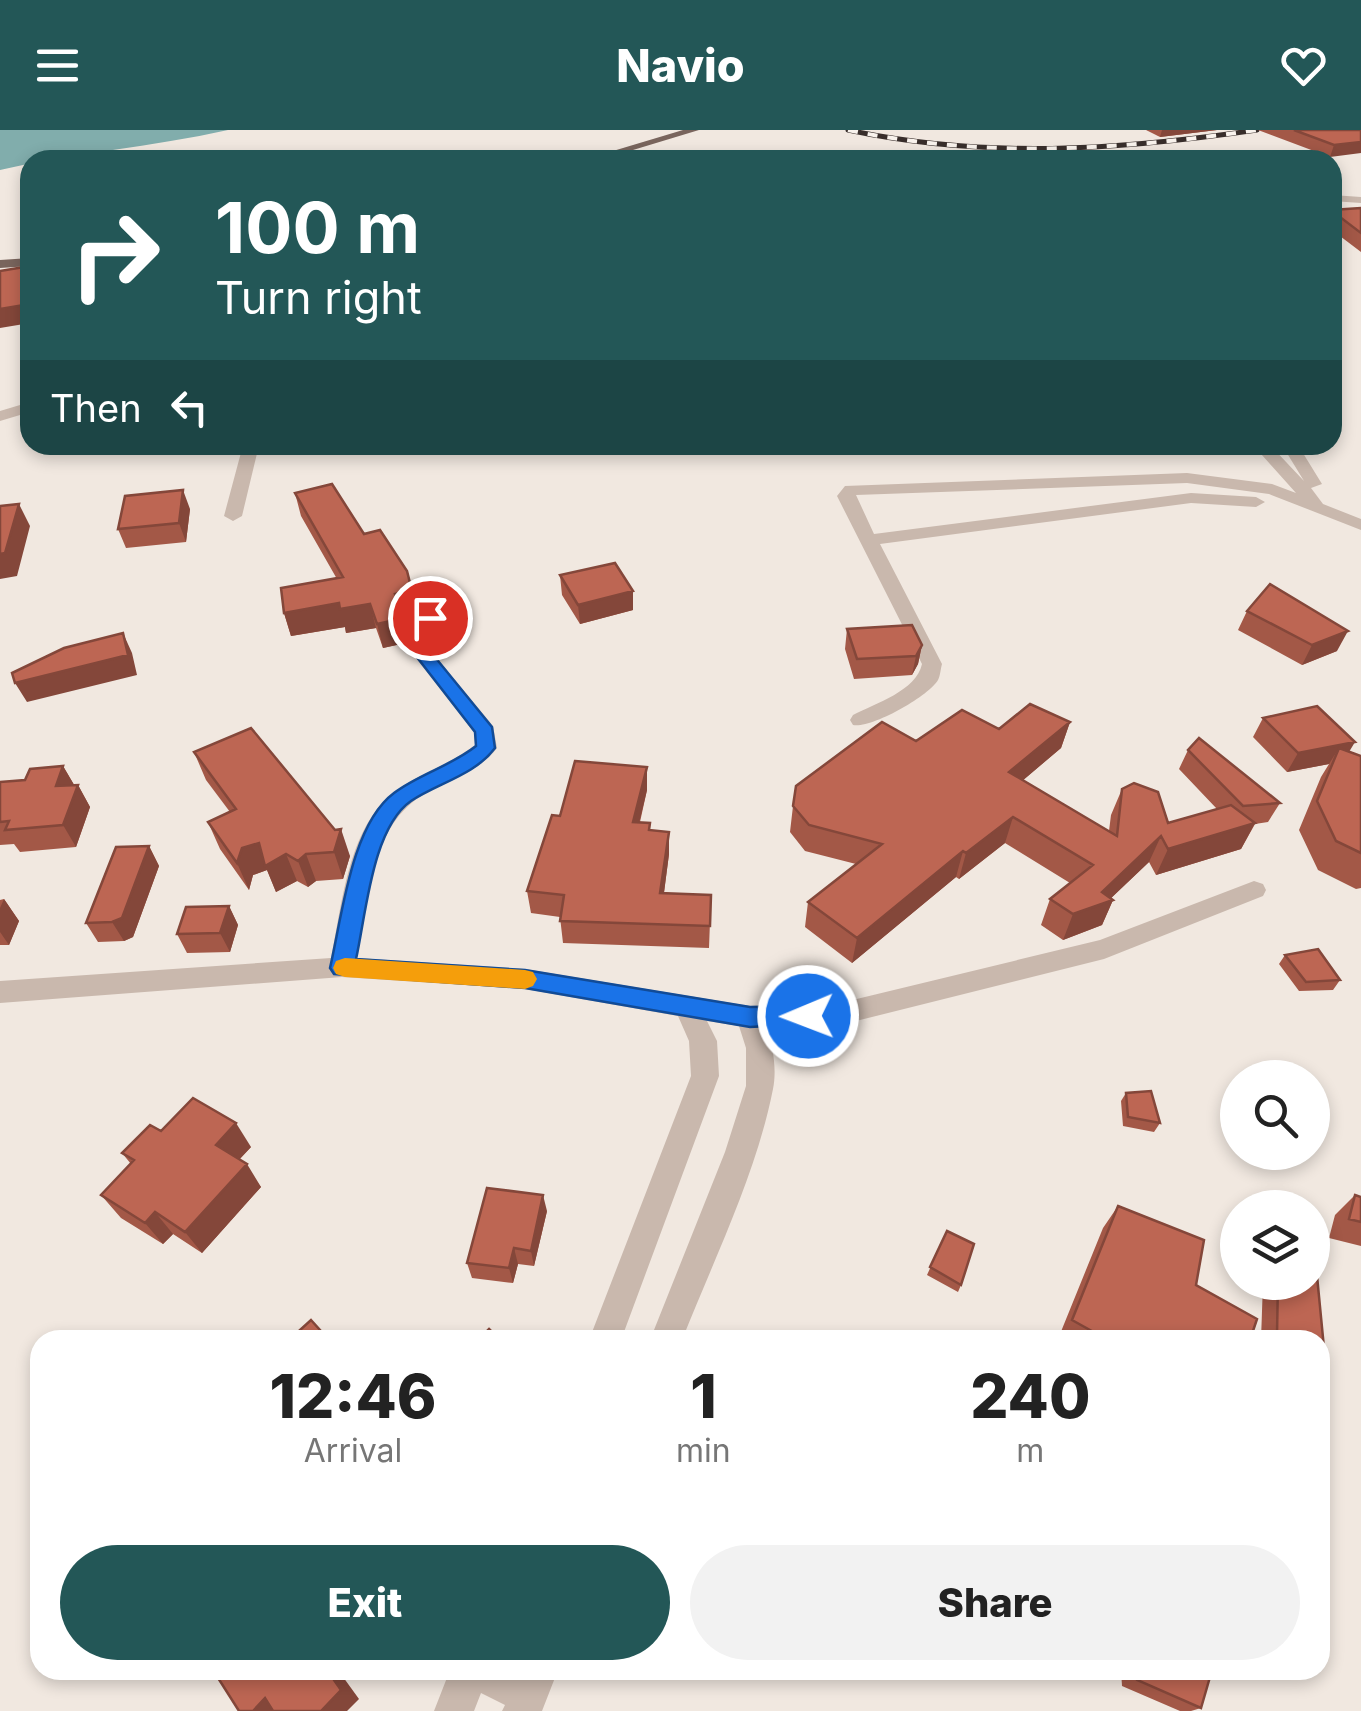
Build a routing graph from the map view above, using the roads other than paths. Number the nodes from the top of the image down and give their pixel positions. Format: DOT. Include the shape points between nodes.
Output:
graph roads {
  1 [pos="694,130"];
  2 [pos="623,150"];
  3 [pos="249,455"];
  4 [pos="1270,455"];
  5 [pos="1297,455"];
  6 [pos="1316,504"];
  7 [pos="1334,512"];
  8 [pos="234,516"];
  9 [pos="1361,525"];
  10 [pos="869,540"];
  11 [pos="1361,543"];
  12 [pos="430,618"];
  13 [pos="860,720"];
  14 [pos="1254,890"];
  15 [pos="342,968"];
  16 [pos="0,992"];
  17 [pos="688,1009"];
  18 [pos="750,1017"];
  19 [pos="608,1330"];
  20 [pos="670,1330"];
  21 [pos="468,1680"];
  22 [pos="498,1680"];
  23 [pos="529,1692"];
  24 [pos="454,1711"];
  1 -- 2 [label="main road"];
  3 -- 8 [label="street"];
  4 -- 6 [label="street"];
  5 -- 7 [label="street"];
  6 -- 7 [label="street"];
  6 -- 10 [label="street" via="1272,489 1187,478 851,490 846,496"];
  7 -- 9 [label="street"];
  10 -- 11 [label="street" via="1192,498 1269,504"];
  10 -- 13 [label="street" via="932,664 929,678 911,693"];
  12 -- 15 [label="street" via="425,656 485,731 486,748 402,797 383,816 371,841"];
  14 -- 18 [label="street" via="1104,949 836,1015"];
  15 -- 16 [label="street"];
  15 -- 17 [label="street" via="525,979"];
  17 -- 18 [label="street"];
  17 -- 19 [label="street" via="703,1041 705,1076"];
  18 -- 20 [label="street" via="760,1048 760,1086"];
  21 -- 24 [label="street"];
  22 -- 23 [label="street"];
}
